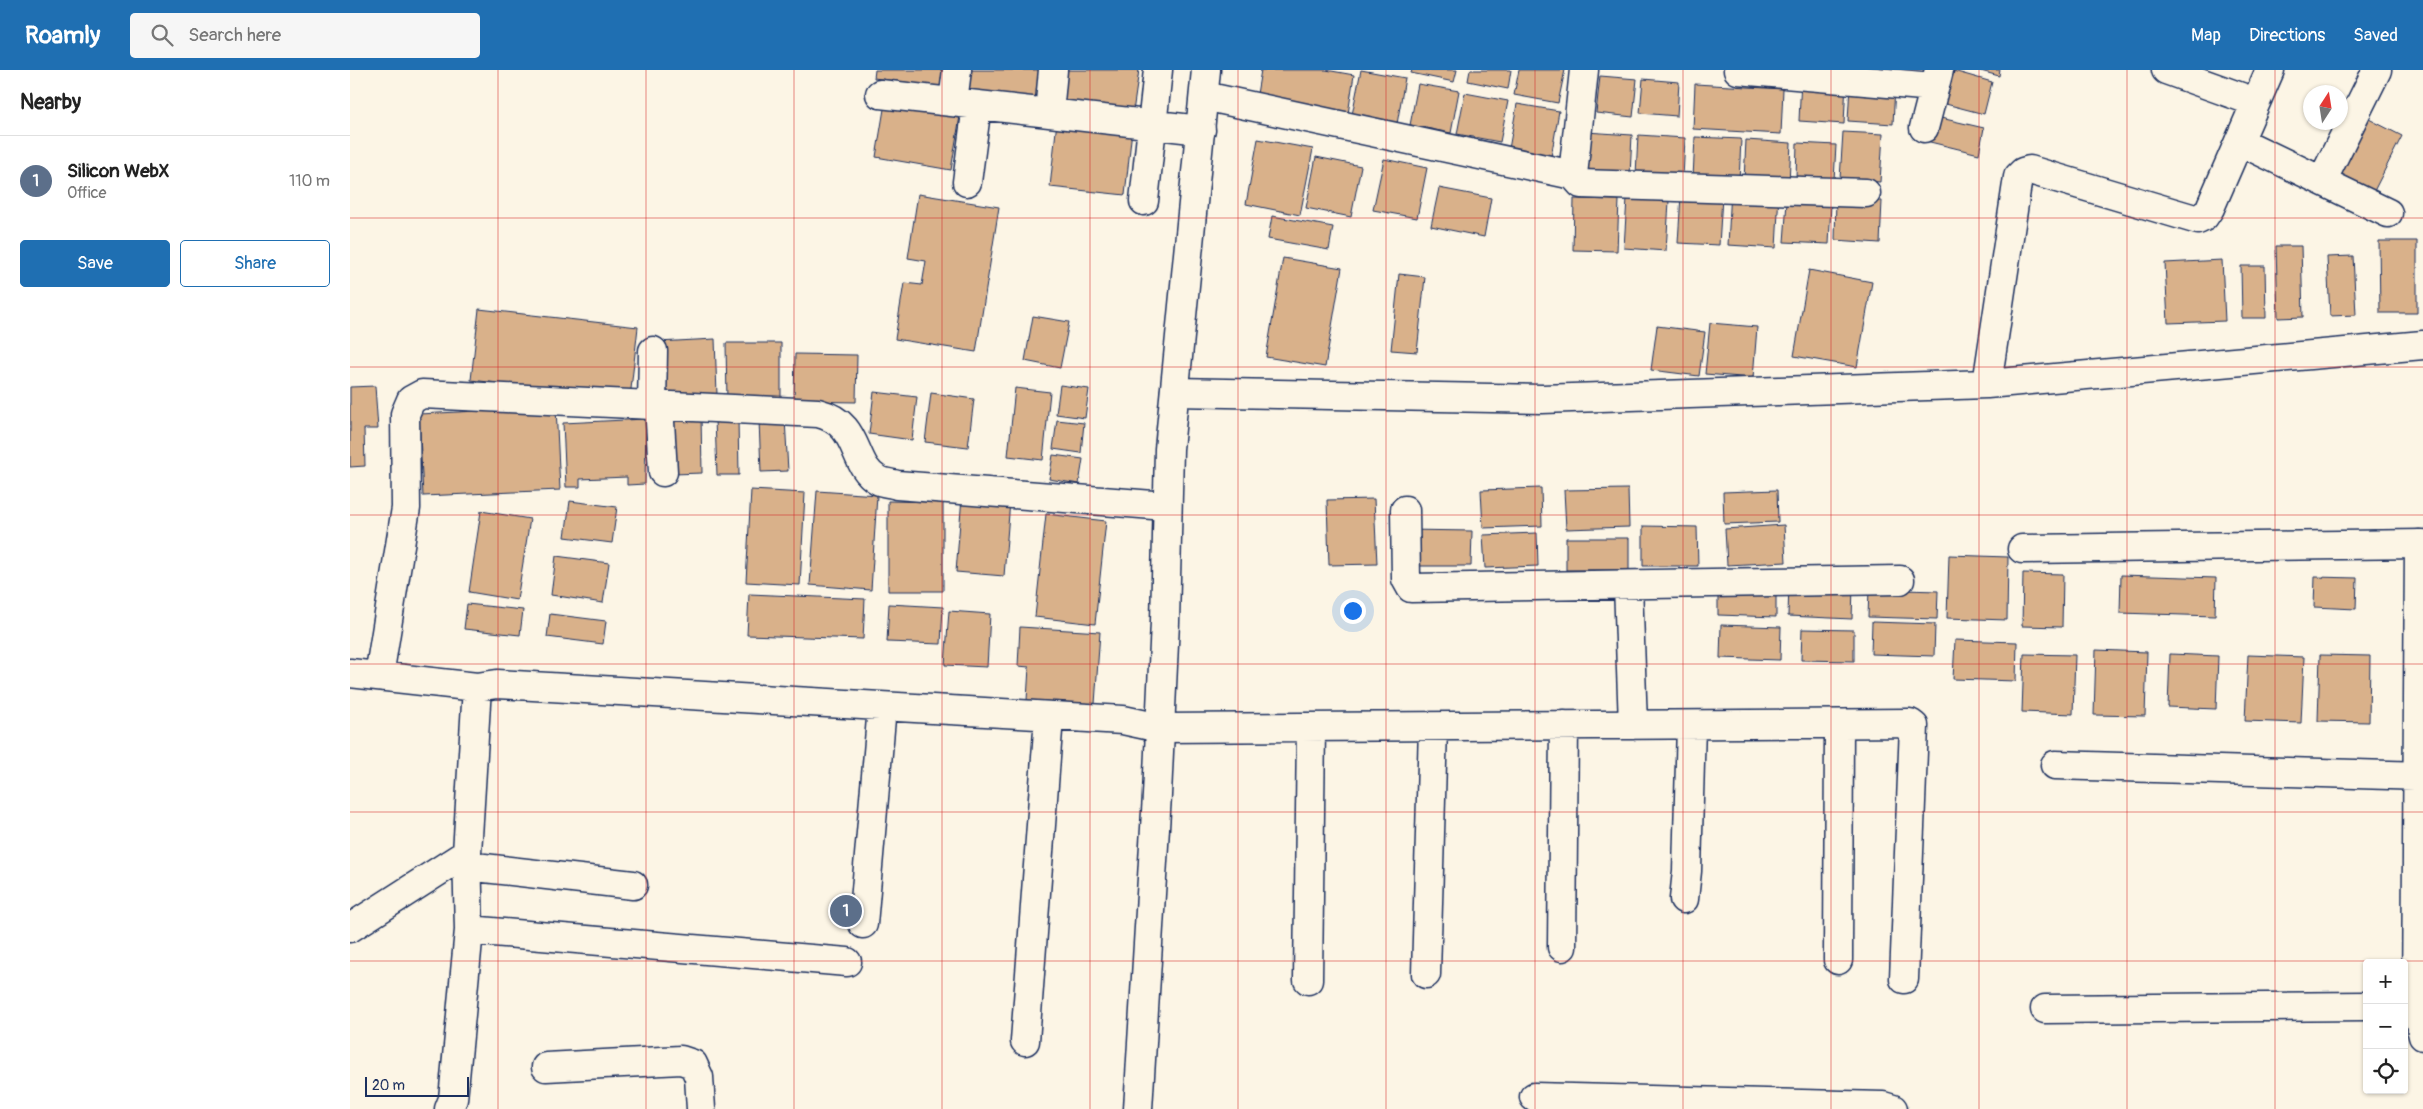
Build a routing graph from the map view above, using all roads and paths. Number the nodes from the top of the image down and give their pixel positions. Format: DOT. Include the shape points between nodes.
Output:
graph roads {
  1 [pos="957,70"];
  2 [pos="1053,70"];
  3 [pos="1158,70"];
  4 [pos="1584,70"];
  5 [pos="1738,70"];
  6 [pos="2166,70"];
  7 [pos="2270,70"];
  8 [pos="2377,70"];
  9 [pos="1936,79"];
  10 [pos="1205,83"];
  11 [pos="880,94"];
  12 [pos="2256,102"];
  13 [pos="965,103"];
  14 [pos="1049,113"];
  15 [pos="1152,124"];
  16 [pos="1924,128"];
  17 [pos="1201,130"];
  18 [pos="2239,141"];
  19 [pos="1573,175"];
  20 [pos="2322,181"];
  21 [pos="967,182"];
  22 [pos="1866,194"];
  23 [pos="1144,201"];
  24 [pos="2388,213"];
  25 [pos="2423,345"];
  26 [pos="653,351"];
  27 [pos="1987,384"];
  28 [pos="1175,392"];
  29 [pos="655,405"];
  30 [pos="663,472"];
  31 [pos="1166,506"];
  32 [pos="1405,510"];
  33 [pos="2421,544"];
  34 [pos="2022,550"];
  35 [pos="1900,580"];
  36 [pos="1628,585"];
  37 [pos="350,672"];
  38 [pos="380,676"];
  39 [pos="477,688"];
  40 [pos="882,707"];
  41 [pos="1049,717"];
  42 [pos="1839,724"];
  43 [pos="1564,725"];
  44 [pos="1633,725"];
  45 [pos="1692,725"];
  46 [pos="1311,727"];
  47 [pos="1433,727"];
  48 [pos="1160,728"];
  49 [pos="2055,764"];
  50 [pos="2421,776"];
  51 [pos="467,860"];
  52 [pos="633,885"];
  53 [pos="1684,899"];
  54 [pos="863,924"];
  55 [pos="350,928"];
  56 [pos="469,930"];
  57 [pos="1562,947"];
  58 [pos="1838,960"];
  59 [pos="847,962"];
  60 [pos="1426,974"];
  61 [pos="1904,979"];
  62 [pos="1308,980"];
  63 [pos="2363,1006"];
  64 [pos="2414,1006"];
  65 [pos="2045,1009"];
  66 [pos="2423,1036"];
  67 [pos="1026,1041"];
  68 [pos="546,1067"];
  69 [pos="1534,1097"];
  70 [pos="1687,1105"];
  71 [pos="449,1109"];
  72 [pos="701,1109"];
  73 [pos="1138,1109"];
  74 [pos="1893,1109"];
  1 -- 13 [label="street"];
  2 -- 14 [label="street"];
  3 -- 15 [label="street"];
  4 -- 19 [label="street"];
  5 -- 9 [label="street"];
  6 -- 12 [label="street"];
  7 -- 12 [label="street"];
  8 -- 20 [label="street"];
  9 -- 16 [label="street"];
  10 -- 17 [label="street"];
  10 -- 19 [label="street"];
  11 -- 13 [label="street"];
  12 -- 18 [label="street"];
  13 -- 14 [label="street"];
  13 -- 21 [label="street"];
  14 -- 15 [label="street"];
  15 -- 17 [label="street"];
  15 -- 23 [label="street"];
  17 -- 28 [label="street"];
  18 -- 20 [label="street"];
  18 -- 27 [label="street" via="2210,208 2204,218 2198,220 2030,170 2023,172 2018,177"];
  19 -- 22 [label="street" via="1577,182 1586,185"];
  20 -- 24 [label="street"];
  25 -- 27 [label="street"];
  26 -- 29 [label="street"];
  27 -- 28 [label="street" via="1542,399"];
  28 -- 31 [label="street"];
  29 -- 30 [label="street"];
  29 -- 31 [label="street" via="818,412 841,423 866,468 878,480 898,484"];
  29 -- 38 [label="street" via="422,394 410,400 405,414 406,508"];
  31 -- 48 [label="street"];
  32 -- 36 [label="street" via="1406,579 1411,588"];
  33 -- 34 [label="street"];
  33 -- 50 [label="street"];
  35 -- 36 [label="street"];
  36 -- 44 [label="street"];
  37 -- 38 [label="street"];
  38 -- 39 [label="street"];
  39 -- 40 [label="street" via="497,684"];
  39 -- 51 [label="street"];
  40 -- 41 [label="street"];
  40 -- 54 [label="street"];
  41 -- 48 [label="street" via="1123,720"];
  41 -- 67 [label="street"];
  42 -- 45 [label="street"];
  42 -- 58 [label="street"];
  42 -- 61 [label="street" via="1910,723 1914,726"];
  43 -- 44 [label="street"];
  43 -- 47 [label="street"];
  43 -- 57 [label="street"];
  44 -- 45 [label="street"];
  45 -- 53 [label="street" via="1688,871"];
  46 -- 47 [label="street"];
  46 -- 48 [label="street"];
  46 -- 62 [label="street"];
  47 -- 60 [label="street"];
  48 -- 73 [label="street"];
  49 -- 50 [label="street"];
  50 -- 64 [label="street"];
  51 -- 52 [label="street"];
  51 -- 55 [label="street"];
  51 -- 56 [label="street"];
  56 -- 59 [label="street"];
  56 -- 71 [label="street" via="453,1099"];
  63 -- 65 [label="street"];
  64 -- 66 [label="street"];
  68 -- 72 [label="street" via="681,1060 694,1064 699,1077"];
  69 -- 70 [label="street"];
  70 -- 74 [label="street" via="1883,1106"];
}
